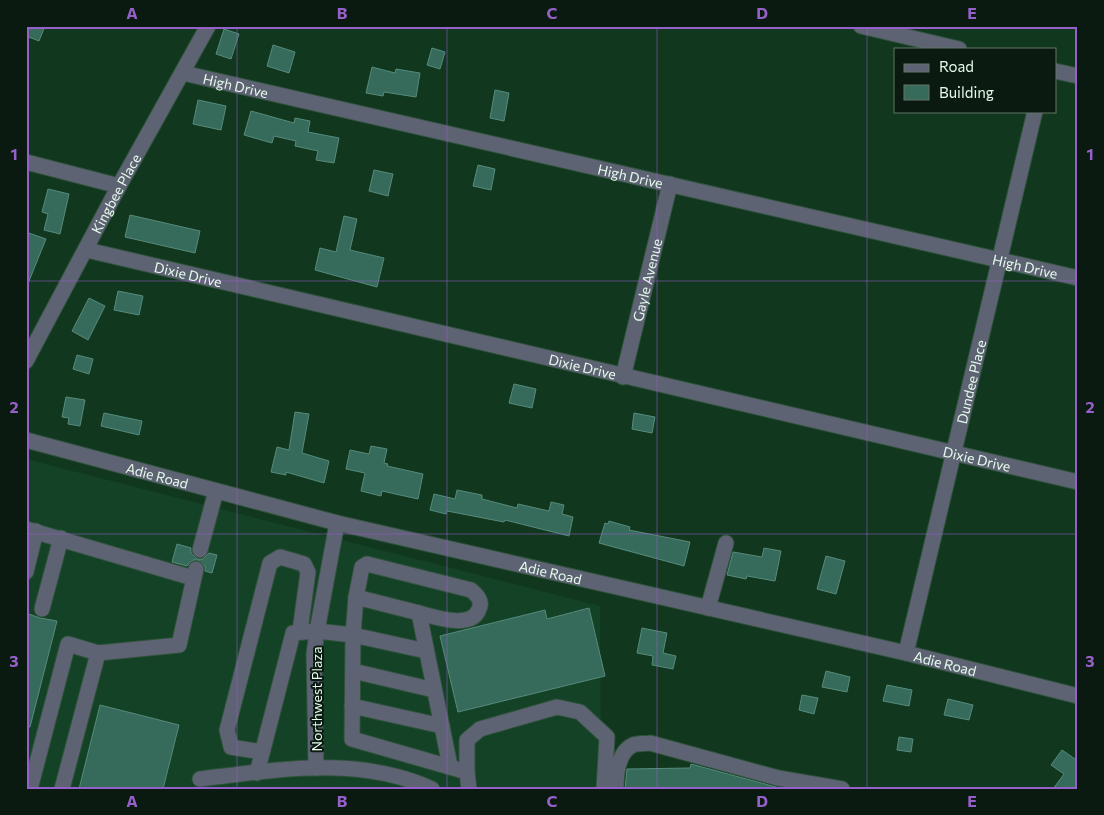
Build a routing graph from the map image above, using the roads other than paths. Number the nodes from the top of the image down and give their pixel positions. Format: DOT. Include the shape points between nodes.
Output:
graph roads {
  1 [pos="208,26"];
  2 [pos="860,26"];
  3 [pos="955,48"];
  4 [pos="1056,71"];
  5 [pos="183,73"];
  6 [pos="1078,76"];
  7 [pos="1035,112"];
  8 [pos="26,162"];
  9 [pos="670,184"];
  10 [pos="119,186"];
  11 [pos="86,250"];
  12 [pos="1000,260"];
  13 [pos="1078,278"];
  14 [pos="31,339"];
  15 [pos="26,361"];
  16 [pos="623,377"];
  17 [pos="26,440"];
  18 [pos="954,453"];
  19 [pos="1078,482"];
  20 [pos="216,491"];
  21 [pos="337,523"];
  22 [pos="31,530"];
  23 [pos="60,538"];
  24 [pos="726,543"];
  25 [pos="200,550"];
  26 [pos="26,572"];
  27 [pos="356,597"];
  28 [pos="708,608"];
  29 [pos="42,609"];
  30 [pos="419,613"];
  31 [pos="300,631"];
  32 [pos="317,631"];
  33 [pos="353,635"];
  34 [pos="426,651"];
  35 [pos="98,652"];
  36 [pos="906,653"];
  37 [pos="353,671"];
  38 [pos="434,690"];
  39 [pos="1078,696"];
  40 [pos="352,706"];
  41 [pos="442,726"];
  42 [pos="262,752"];
  43 [pos="450,766"];
  44 [pos="316,768"];
  45 [pos="467,772"];
  46 [pos="257,773"];
  47 [pos="200,779"];
  48 [pos="425,787"];
  49 [pos="30,789"];
  50 [pos="62,789"];
  51 [pos="469,789"];
  52 [pos="604,789"];
  53 [pos="616,789"];
  54 [pos="842,789"];
  1 -- 5 [label="street, Kingbee Place"];
  2 -- 3 [label="street"];
  4 -- 6 [label="street"];
  5 -- 9 [label="street, High Drive"];
  5 -- 10 [label="street, Kingbee Place"];
  7 -- 12 [label="street, Dundee Place"];
  8 -- 10 [label="street"];
  9 -- 12 [label="street, High Drive"];
  9 -- 16 [label="street, Gayle Avenue"];
  10 -- 11 [label="street, Kingbee Place"];
  11 -- 14 [label="street, Kingbee Place"];
  11 -- 16 [label="street, Dixie Drive"];
  12 -- 13 [label="street, High Drive"];
  12 -- 18 [label="street, Dundee Place"];
  14 -- 15 [label="street, Kingbee Place"];
  16 -- 18 [label="street, Dixie Drive"];
  17 -- 20 [label="street, Adie Road"];
  18 -- 19 [label="street, Dixie Drive"];
  18 -- 36 [label="street, Dundee Place"];
  20 -- 21 [label="street, Adie Road"];
  20 -- 25 [label="street"];
  21 -- 28 [label="street, Adie Road"];
  21 -- 32 [label="street, Northwest Plaza"];
  22 -- 23 [label="street"];
  22 -- 26 [label="street"];
  23 -- 29 [label="street"];
  23 -- 35 [label="street" via="194,573 179,645"];
  24 -- 28 [label="street"];
  27 -- 30 [label="street"];
  27 -- 30 [label="street" via="362,567 367,564 471,590 478,595 481,606 470,620 454,621"];
  27 -- 33 [label="street"];
  28 -- 36 [label="street, Adie Road"];
  30 -- 34 [label="street"];
  31 -- 32 [label="street"];
  31 -- 42 [label="street" via="293,633"];
  31 -- 42 [label="street" via="308,572 304,564 280,557 270,563 227,730 231,747"];
  32 -- 33 [label="street"];
  32 -- 44 [label="street, Northwest Plaza" via="313,674"];
  33 -- 34 [label="street"];
  33 -- 37 [label="street"];
  34 -- 38 [label="street"];
  35 -- 49 [label="street" via="68,644"];
  35 -- 50 [label="street"];
  36 -- 39 [label="street, Adie Road"];
  37 -- 38 [label="street"];
  37 -- 40 [label="street"];
  38 -- 41 [label="street"];
  40 -- 41 [label="street"];
  40 -- 43 [label="street" via="352,739"];
  41 -- 43 [label="street"];
  42 -- 46 [label="street"];
  43 -- 45 [label="street"];
  44 -- 46 [label="street"];
  44 -- 48 [label="street, Northwest Plaza" via="372,771"];
  45 -- 51 [label="street"];
  45 -- 52 [label="street" via="467,740 480,729 557,707 580,712 607,737"];
  46 -- 47 [label="street"];
  53 -- 54 [label="street" via="616,774 626,751 634,745 650,743 778,778"];
}
